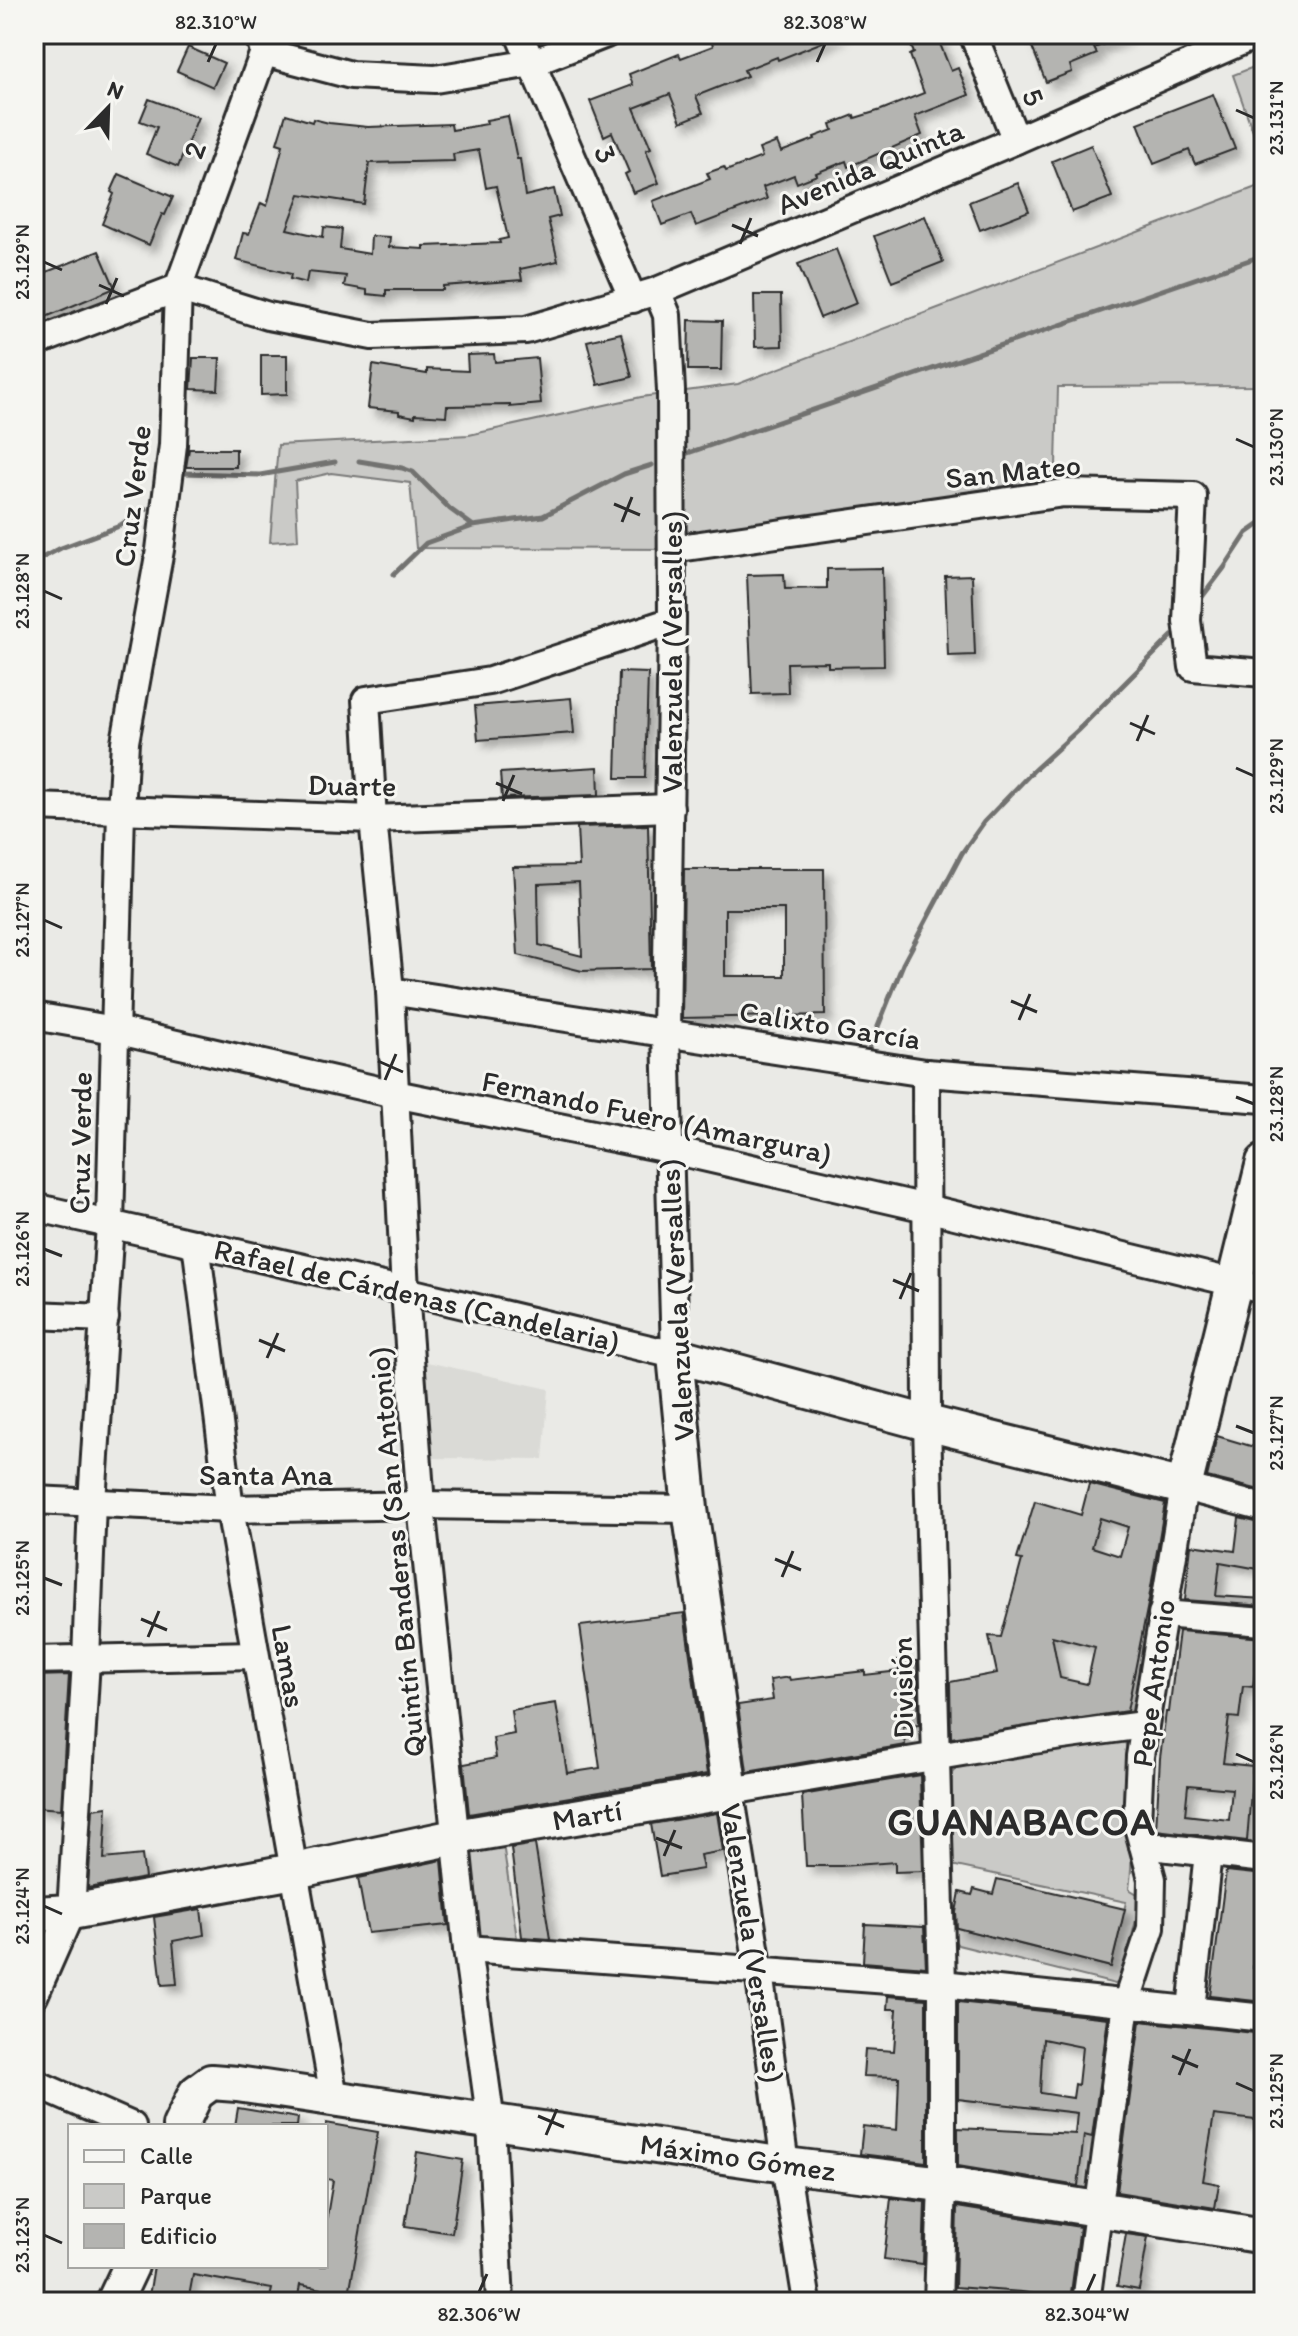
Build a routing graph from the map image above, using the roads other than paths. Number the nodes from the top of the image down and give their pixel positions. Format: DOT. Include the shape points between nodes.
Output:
graph roads {
  1 [pos="519,34"];
  2 [pos="606,34"];
  3 [pos="973,34"];
  4 [pos="1258,34"];
  5 [pos="262,43"];
  6 [pos="532,63"];
  7 [pos="1016,140"];
  8 [pos="178,288"];
  9 [pos="645,295"];
  10 [pos="34,343"];
  11 [pos="672,549"];
  12 [pos="672,621"];
  13 [pos="1264,673"];
  14 [pos="34,807"];
  15 [pos="670,808"];
  16 [pos="121,811"];
  17 [pos="373,819"];
  18 [pos="390,991"];
  19 [pos="34,1016"];
  20 [pos="115,1030"];
  21 [pos="666,1033"];
  22 [pos="926,1073"];
  23 [pos="395,1094"];
  24 [pos="1264,1099"];
  25 [pos="668,1149"];
  26 [pos="1264,1162"];
  27 [pos="34,1207"];
  28 [pos="926,1208"];
  29 [pos="110,1224"];
  30 [pos="196,1243"];
  31 [pos="1249,1287"];
  32 [pos="405,1291"];
  33 [pos="34,1315"];
  34 [pos="105,1318"];
  35 [pos="675,1355"];
  36 [pos="927,1423"];
  37 [pos="1184,1487"];
  38 [pos="34,1500"];
  39 [pos="92,1502"];
  40 [pos="421,1505"];
  41 [pos="1264,1508"];
  42 [pos="230,1509"];
  43 [pos="690,1509"];
  44 [pos="1162,1614"];
  45 [pos="1264,1622"];
  46 [pos="254,1655"];
  47 [pos="34,1660"];
  48 [pos="86,1660"];
  49 [pos="1143,1725"];
  50 [pos="936,1757"];
  51 [pos="730,1791"];
  52 [pos="455,1837"];
  53 [pos="1143,1845"];
  54 [pos="1208,1853"];
  55 [pos="1264,1859"];
  56 [pos="294,1871"];
  57 [pos="71,1912"];
  58 [pos="34,1914"];
  59 [pos="467,1949"];
  60 [pos="759,1972"];
  61 [pos="942,1984"];
  62 [pos="34,1996"];
  63 [pos="1126,2004"];
  64 [pos="1191,2009"];
  65 [pos="1264,2018"];
  66 [pos="34,2083"];
  67 [pos="334,2097"];
  68 [pos="491,2123"];
  69 [pos="127,2124"];
  70 [pos="181,2124"];
  71 [pos="785,2165"];
  72 [pos="942,2184"];
  73 [pos="1100,2210"];
  74 [pos="1264,2236"];
  75 [pos="130,2268"];
  76 [pos="114,2302"];
  77 [pos="500,2302"];
  78 [pos="807,2302"];
  79 [pos="938,2302"];
  80 [pos="1086,2302"];
  1 -- 6 [label="street, 3"];
  2 -- 6 [label="street"];
  3 -- 7 [label="street, 5"];
  4 -- 7 [label="street, Avenida Quinta"];
  5 -- 6 [label="street" via="351,75 435,79"];
  5 -- 8 [label="street, 2"];
  6 -- 9 [label="street, 3"];
  7 -- 9 [label="street, Avenida Quinta"];
  8 -- 9 [label="street, Avenida Quinta" via="268,316 372,336 526,330"];
  8 -- 10 [label="street"];
  8 -- 16 [label="street, Cruz Verde" via="173,445 125,742"];
  9 -- 11 [label="street, Valenzuela (Versalles)" via="667,315"];
  11 -- 12 [label="street, Valenzuela (Versalles)"];
  11 -- 13 [label="street, San Mateo" via="1064,493 1193,496 1187,621 1193,667"];
  12 -- 15 [label="street, Valenzuela (Versalles)"];
  12 -- 17 [label="street, Quintín Banderas (San Antonio)" via="490,681 366,700"];
  14 -- 16 [label="street, Duarte"];
  15 -- 17 [label="street, Duarte"];
  15 -- 21 [label="street, Valenzuela (Versalles)"];
  16 -- 17 [label="street, Duarte"];
  16 -- 20 [label="street, Cruz Verde"];
  17 -- 18 [label="street, Quintín Banderas (San Antonio)"];
  18 -- 21 [label="street, Calixto García"];
  18 -- 23 [label="street, Quintín Banderas (San Antonio)"];
  19 -- 20 [label="street, Fernando Fuero (Amargura)"];
  20 -- 23 [label="street, Fernando Fuero (Amargura)"];
  20 -- 29 [label="street, Cruz Verde"];
  21 -- 22 [label="street, Calixto García"];
  21 -- 25 [label="street, Valenzuela (Versalles)"];
  22 -- 24 [label="street, Calixto García"];
  22 -- 28 [label="street, División"];
  23 -- 25 [label="street, Fernando Fuero (Amargura)"];
  23 -- 32 [label="street, Quintín Banderas (San Antonio)"];
  25 -- 28 [label="street, Fernando Fuero (Amargura)"];
  25 -- 35 [label="street, Valenzuela (Versalles)"];
  26 -- 31 [label="main road, Pepe Antonio"];
  27 -- 29 [label="street, Rafael de Cárdenas (Candelaria)"];
  28 -- 31 [label="street, Fernando Fuero (Amargura)"];
  28 -- 36 [label="street, División"];
  29 -- 30 [label="street, Rafael de Cárdenas (Candelaria)"];
  29 -- 34 [label="street, Cruz Verde"];
  30 -- 32 [label="street, Rafael de Cárdenas (Candelaria)"];
  30 -- 42 [label="street, Lamas"];
  31 -- 37 [label="main road, Pepe Antonio"];
  32 -- 35 [label="street, Rafael de Cárdenas (Candelaria)"];
  32 -- 40 [label="street, Quintín Banderas (San Antonio)"];
  33 -- 34 [label="street"];
  34 -- 39 [label="street, Cruz Verde"];
  35 -- 36 [label="main road, Rafael de Cárdenas (Candelaria)"];
  35 -- 43 [label="main road, Valenzuela (Versalles)"];
  36 -- 37 [label="main road, Rafael de Cárdenas (Candelaria)"];
  36 -- 50 [label="street, División"];
  37 -- 41 [label="street, Rafael de Cárdenas (Candelaria)"];
  37 -- 44 [label="street, Pepe Antonio"];
  38 -- 39 [label="street, Santa Ana"];
  39 -- 42 [label="street, Santa Ana"];
  39 -- 48 [label="street, Cruz Verde"];
  40 -- 42 [label="street, Santa Ana"];
  40 -- 43 [label="street, Santa Ana"];
  40 -- 52 [label="street, Quintín Banderas (San Antonio)"];
  42 -- 46 [label="street, Lamas"];
  43 -- 51 [label="main road, Valenzuela (Versalles)"];
  44 -- 45 [label="street"];
  44 -- 49 [label="street, Pepe Antonio"];
  46 -- 48 [label="street"];
  46 -- 56 [label="street, Lamas"];
  47 -- 48 [label="street"];
  48 -- 57 [label="street, Cruz Verde"];
  49 -- 50 [label="street, Martí"];
  49 -- 53 [label="street, Pepe Antonio" via="1137,1823"];
  50 -- 51 [label="street, Martí"];
  50 -- 61 [label="street, División"];
  51 -- 52 [label="main road, Martí"];
  51 -- 60 [label="street, Valenzuela (Versalles)"];
  52 -- 56 [label="main road, Martí"];
  52 -- 59 [label="street, Quintín Banderas (San Antonio)"];
  53 -- 54 [label="street"];
  53 -- 63 [label="street, Pepe Antonio" via="1152,1879 1151,1928"];
  54 -- 55 [label="street"];
  54 -- 64 [label="street"];
  56 -- 57 [label="main road, Martí"];
  56 -- 67 [label="street, Lamas"];
  57 -- 58 [label="main road, Martí"];
  57 -- 62 [label="street, Cruz Verde"];
  59 -- 60 [label="street"];
  59 -- 68 [label="street, Quintín Banderas (San Antonio)"];
  60 -- 61 [label="street"];
  60 -- 71 [label="street, Valenzuela (Versalles)"];
  61 -- 63 [label="street"];
  61 -- 72 [label="street, División"];
  63 -- 64 [label="street"];
  63 -- 73 [label="street, Pepe Antonio"];
  64 -- 65 [label="street"];
  66 -- 69 [label="street"];
  67 -- 68 [label="main road, Máximo Gómez"];
  67 -- 70 [label="main road, Máximo Gómez" via="211,2082 196,2093"];
  68 -- 71 [label="main road, Máximo Gómez"];
  68 -- 77 [label="street, Quintín Banderas (San Antonio)"];
  71 -- 72 [label="main road, Máximo Gómez"];
  71 -- 78 [label="street, Valenzuela (Versalles)"];
  72 -- 73 [label="main road, Máximo Gómez"];
  72 -- 79 [label="street, División"];
  73 -- 74 [label="main road, Máximo Gómez"];
  73 -- 80 [label="street, Pepe Antonio"];
  75 -- 76 [label="main road"];
}
